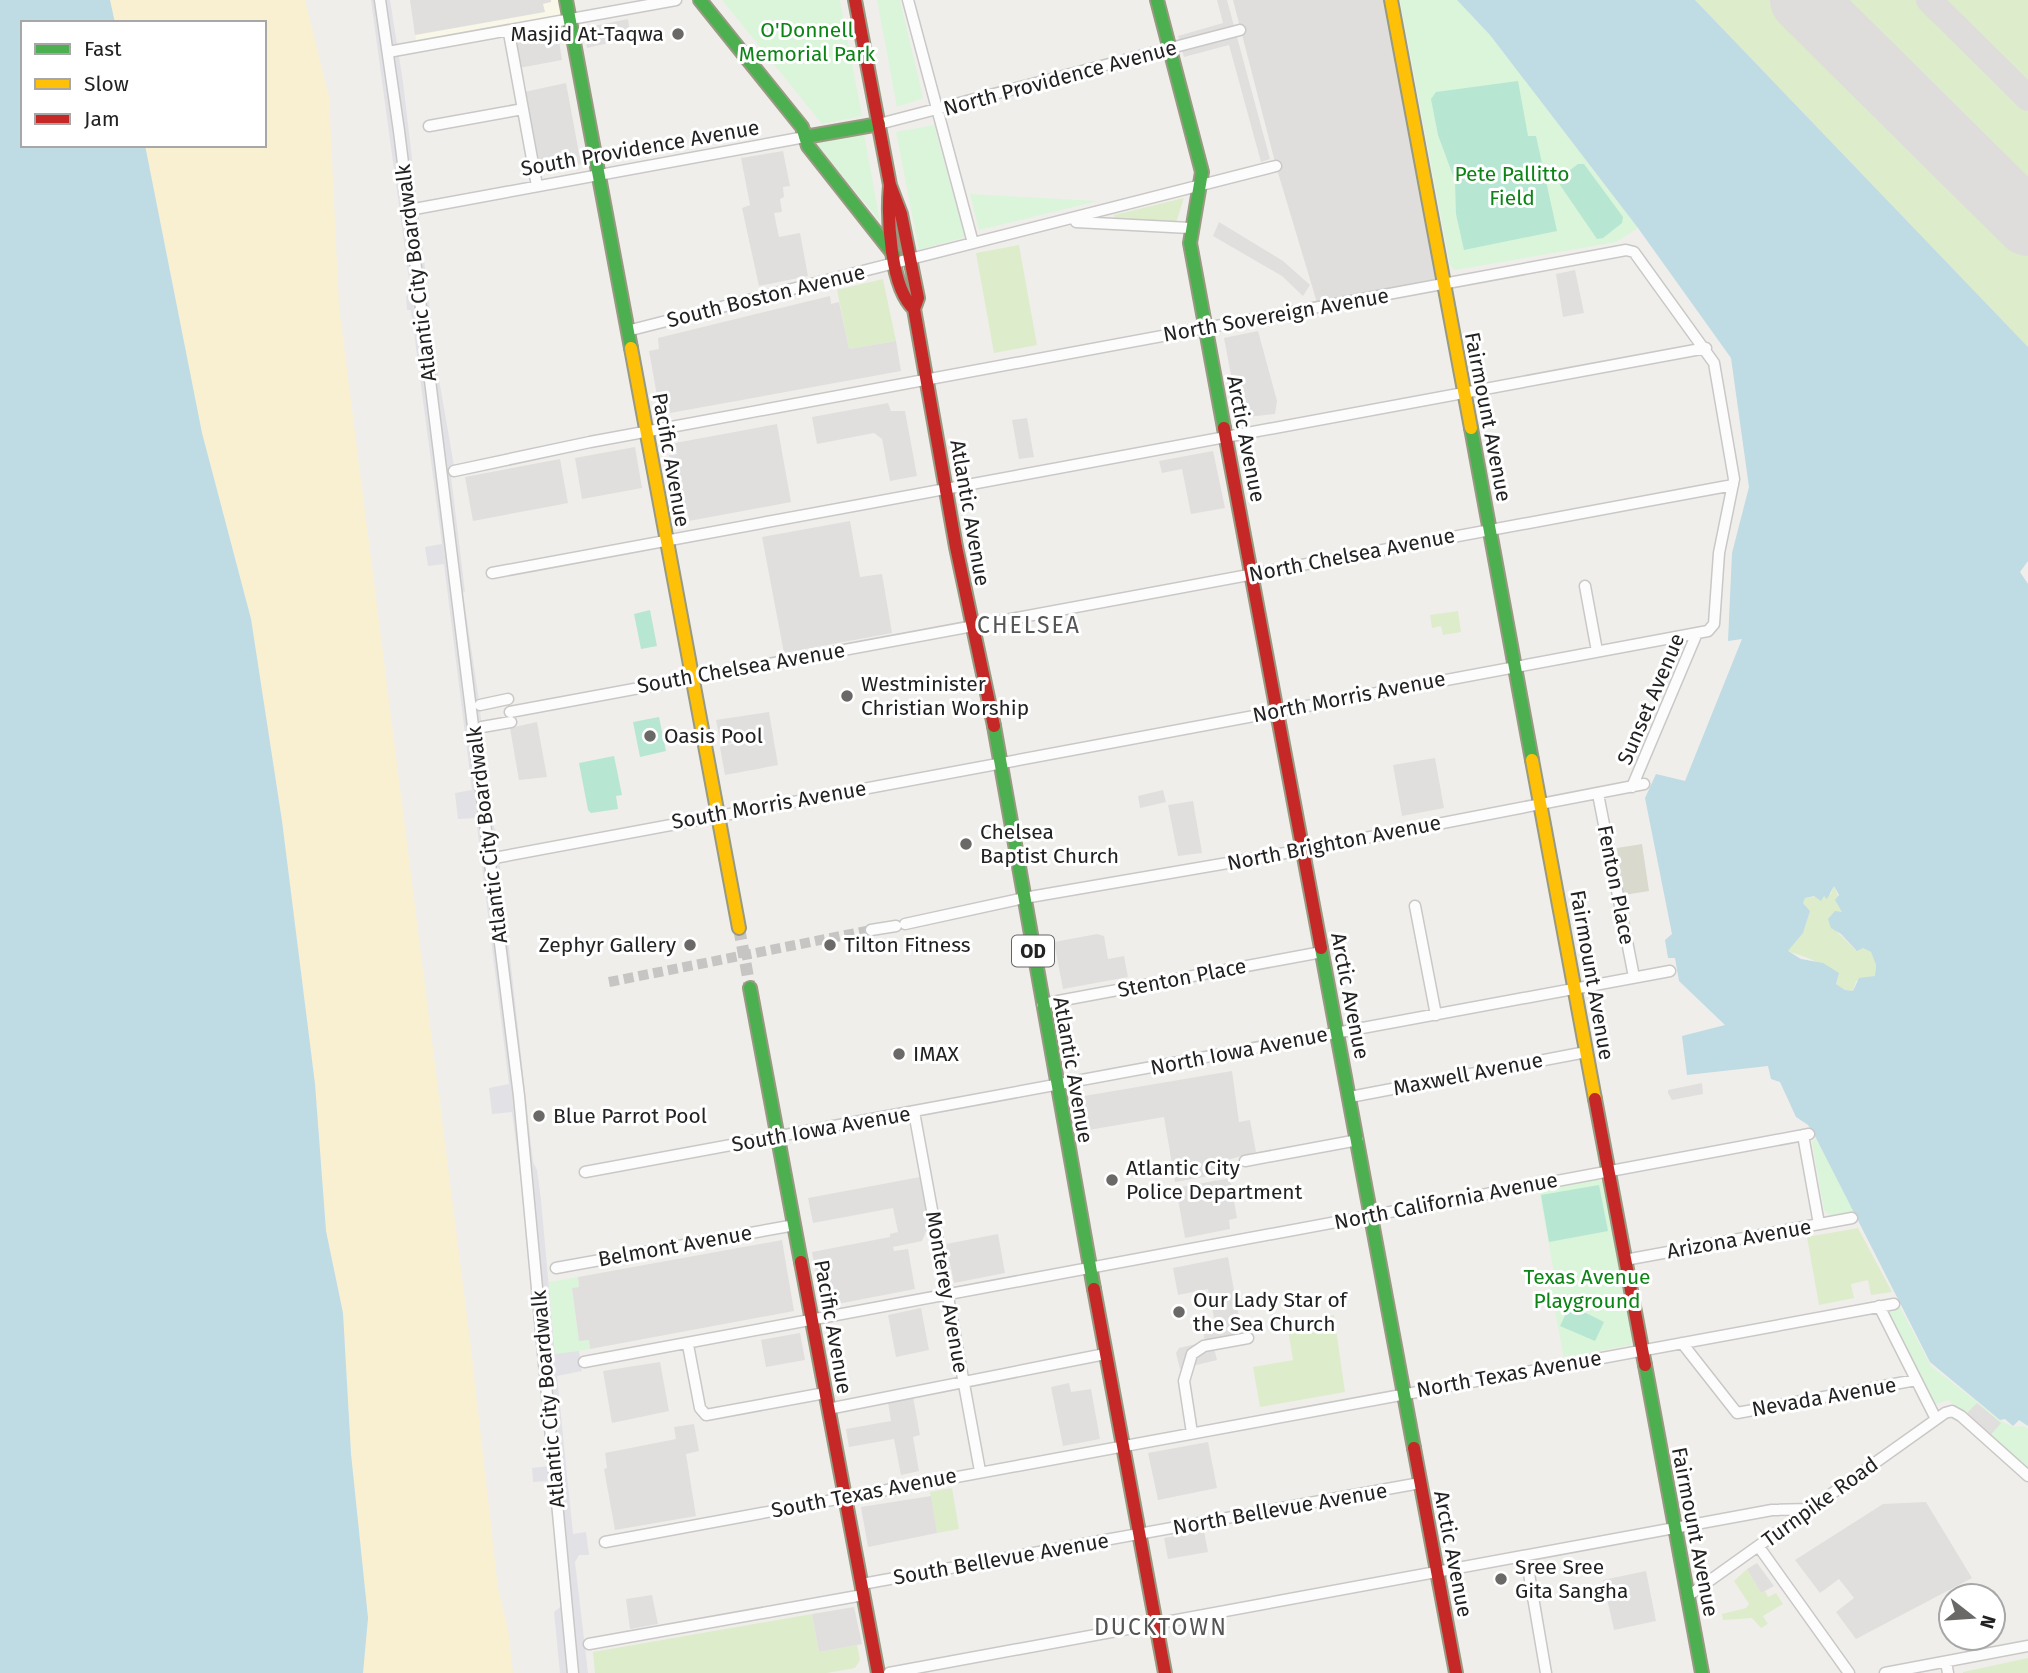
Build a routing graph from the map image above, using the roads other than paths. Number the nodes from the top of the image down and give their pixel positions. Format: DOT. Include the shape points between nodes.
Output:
graph roads {
  1 [pos="380,0"];
  2 [pos="566,0"];
  3 [pos="676,0"];
  4 [pos="701,0"];
  5 [pos="855,0"];
  6 [pos="908,0"];
  7 [pos="1157,0"];
  8 [pos="1391,0"];
  9 [pos="570,20"];
  10 [pos="1240,30"];
  11 [pos="509,33"];
  12 [pos="1170,49"];
  13 [pos="388,52"];
  14 [pos="523,109"];
  15 [pos="937,111"];
  16 [pos="879,124"];
  17 [pos="429,126"];
  18 [pos="805,136"];
  19 [pos="1276,166"];
  20 [pos="598,175"];
  21 [pos="537,186"];
  22 [pos="1203,186"];
  23 [pos="409,210"];
  24 [pos="1065,222"];
  25 [pos="1190,228"];
  26 [pos="973,243"];
  27 [pos="1626,250"];
  28 [pos="902,260"];
  29 [pos="1443,283"];
  30 [pos="1206,328"];
  31 [pos="627,331"];
  32 [pos="1706,348"];
  33 [pos="926,380"];
  34 [pos="1464,393"];
  35 [pos="646,432"];
  36 [pos="1226,437"];
  37 [pos="454,471"];
  38 [pos="1733,485"];
  39 [pos="947,489"];
  40 [pos="1489,529"];
  41 [pos="666,541"];
  42 [pos="492,573"];
  43 [pos="1251,573"];
  44 [pos="1586,586"];
  45 [pos="972,627"];
  46 [pos="1697,633"];
  47 [pos="1597,651"];
  48 [pos="1515,666"];
  49 [pos="692,678"];
  50 [pos="508,699"];
  51 [pos="480,705"];
  52 [pos="1278,711"];
  53 [pos="482,727"];
  54 [pos="1001,761"];
  55 [pos="1643,784"];
  56 [pos="1632,787"];
  57 [pos="1598,793"];
  58 [pos="1540,804"];
  59 [pos="718,817"];
  60 [pos="1303,850"];
  61 [pos="489,859"];
  62 [pos="1024,898"];
  63 [pos="1415,906"];
  64 [pos="739,928"];
  65 [pos="871,930"];
  66 [pos="1322,952"];
  67 [pos="1670,971"];
  68 [pos="1634,977"];
  69 [pos="750,988"];
  70 [pos="1576,988"];
  71 [pos="1042,1004"];
  72 [pos="1436,1015"];
  73 [pos="1338,1032"];
  74 [pos="1586,1052"];
  75 [pos="1057,1084"];
  76 [pos="1350,1097"];
  77 [pos="914,1112"];
  78 [pos="778,1138"];
  79 [pos="1357,1140"];
  80 [pos="1245,1161"];
  81 [pos="1608,1170"];
  82 [pos="585,1172"];
  83 [pos="1372,1215"];
  84 [pos="1853,1218"];
  85 [pos="1819,1224"];
  86 [pos="795,1225"];
  87 [pos="1625,1260"];
  88 [pos="556,1268"];
  89 [pos="1090,1270"];
  90 [pos="947,1295"];
  91 [pos="1894,1304"];
  92 [pos="1880,1306"];
  93 [pos="812,1320"];
  94 [pos="1248,1338"];
  95 [pos="1682,1343"];
  96 [pos="688,1345"];
  97 [pos="1642,1350"];
  98 [pos="1105,1354"];
  99 [pos="584,1362"];
  100 [pos="1916,1380"];
  101 [pos="964,1382"];
  102 [pos="825,1393"];
  103 [pos="1404,1393"];
  104 [pos="828,1409"];
  105 [pos="1936,1419"];
  106 [pos="1192,1433"];
  107 [pos="1123,1446"];
  108 [pos="980,1471"];
  109 [pos="2028,1476"];
  110 [pos="1420,1483"];
  111 [pos="844,1497"];
  112 [pos="1811,1509"];
  113 [pos="1675,1528"];
  114 [pos="1139,1534"];
  115 [pos="605,1542"];
  116 [pos="1759,1547"];
  117 [pos="1526,1556"];
  118 [pos="1437,1571"];
  119 [pos="863,1589"];
  120 [pos="1688,1596"];
  121 [pos="1156,1624"];
  122 [pos="589,1644"];
  123 [pos="2028,1646"];
  124 [pos="1946,1662"];
  125 [pos="573,1673"];
  126 [pos="878,1673"];
  127 [pos="889,1673"];
  128 [pos="1165,1673"];
  129 [pos="1456,1673"];
  130 [pos="1546,1673"];
  131 [pos="1702,1673"];
  132 [pos="1849,1673"];
  133 [pos="1885,1673"];
  134 [pos="1948,1673"];
  1 -- 13 [label="street, Atlantic City Boardwalk"];
  2 -- 9 [label="main road, Pacific Avenue"];
  3 -- 9 [label="street"];
  4 -- 18 [label="main road, Atlantic Avenue"];
  5 -- 16 [label="main road, OD"];
  6 -- 15 [label="street"];
  7 -- 12 [label="main road"];
  8 -- 29 [label="main road"];
  9 -- 11 [label="street"];
  9 -- 20 [label="main road, Pacific Avenue"];
  10 -- 12 [label="street, North Providence Avenue"];
  11 -- 13 [label="street"];
  11 -- 14 [label="street"];
  12 -- 15 [label="street, North Providence Avenue"];
  12 -- 22 [label="main road"];
  13 -- 23 [label="street, Atlantic City Boardwalk"];
  14 -- 17 [label="street"];
  14 -- 21 [label="street"];
  15 -- 16 [label="street, North Providence Avenue"];
  15 -- 26 [label="street"];
  16 -- 18 [label="main road, South Providence Avenue"];
  16 -- 28 [label="main road, OD" via="890,185 901,214"];
  18 -- 20 [label="street, South Providence Avenue"];
  18 -- 28 [label="main road, Atlantic Avenue" via="807,146"];
  19 -- 22 [label="street"];
  20 -- 21 [label="street, South Providence Avenue"];
  20 -- 31 [label="main road, Pacific Avenue"];
  21 -- 23 [label="street, South Providence Avenue"];
  22 -- 24 [label="street"];
  22 -- 25 [label="main road"];
  23 -- 61 [label="street, Atlantic City Boardwalk"];
  24 -- 25 [label="street"];
  24 -- 26 [label="street, South Boston Avenue"];
  25 -- 30 [label="main road, Arctic Avenue"];
  26 -- 28 [label="street, South Boston Avenue"];
  27 -- 29 [label="street, North Sovereign Avenue"];
  27 -- 32 [label="street, Sunset Avenue" via="1634,252"];
  28 -- 31 [label="street, South Boston Avenue"];
  28 -- 33 [label="main road, Atlantic Avenue / OD" via="918,298 914,309"];
  29 -- 30 [label="street, North Sovereign Avenue"];
  29 -- 34 [label="main road, Fairmount Avenue"];
  30 -- 33 [label="street, North Sovereign Avenue"];
  30 -- 36 [label="main road, Arctic Avenue"];
  31 -- 35 [label="main road, Pacific Avenue"];
  32 -- 34 [label="street"];
  32 -- 38 [label="street, Sunset Avenue" via="1714,363"];
  33 -- 35 [label="street, North Sovereign Avenue"];
  33 -- 39 [label="main road, Atlantic Avenue / OD"];
  34 -- 36 [label="street"];
  34 -- 40 [label="main road, Fairmount Avenue"];
  35 -- 37 [label="street, North Sovereign Avenue"];
  35 -- 41 [label="main road, Pacific Avenue"];
  36 -- 39 [label="street"];
  36 -- 43 [label="main road, Arctic Avenue"];
  38 -- 40 [label="street, North Chelsea Avenue"];
  38 -- 46 [label="street, Sunset Avenue" via="1718,553 1714,624"];
  39 -- 41 [label="street"];
  39 -- 45 [label="main road, Atlantic Avenue / OD"];
  40 -- 43 [label="street, North Chelsea Avenue"];
  40 -- 48 [label="main road, Fairmount Avenue"];
  41 -- 42 [label="street"];
  41 -- 49 [label="main road, Pacific Avenue"];
  43 -- 45 [label="street, North Chelsea Avenue"];
  43 -- 52 [label="main road, Arctic Avenue"];
  44 -- 47 [label="street"];
  45 -- 49 [label="street, South Chelsea Avenue"];
  45 -- 54 [label="main road, Atlantic Avenue / OD"];
  46 -- 47 [label="street, North Morris Avenue"];
  46 -- 56 [label="street, Sunset Avenue"];
  47 -- 48 [label="street, North Morris Avenue"];
  48 -- 52 [label="street, North Morris Avenue"];
  48 -- 58 [label="main road, Fairmount Avenue"];
  49 -- 53 [label="street, South Chelsea Avenue"];
  49 -- 59 [label="main road, Pacific Avenue"];
  50 -- 51 [label="street"];
  52 -- 54 [label="street, North Morris Avenue"];
  52 -- 60 [label="main road, Arctic Avenue"];
  54 -- 59 [label="street, South Morris Avenue"];
  54 -- 62 [label="main road, Atlantic Avenue / OD"];
  55 -- 56 [label="street, North Brighton Avenue"];
  56 -- 57 [label="street, North Brighton Avenue"];
  57 -- 58 [label="street, North Brighton Avenue"];
  57 -- 68 [label="street, Fenton Place"];
  58 -- 60 [label="street, North Brighton Avenue"];
  58 -- 70 [label="main road, Fairmount Avenue"];
  59 -- 61 [label="street, South Morris Avenue"];
  59 -- 64 [label="main road, Pacific Avenue"];
  60 -- 62 [label="street, North Brighton Avenue"];
  60 -- 66 [label="main road, Arctic Avenue"];
  61 -- 125 [label="street, Atlantic City Boardwalk" via="520,1109"];
  62 -- 65 [label="street, North Brighton Avenue"];
  62 -- 71 [label="main road, Atlantic Avenue / OD"];
  63 -- 72 [label="street"];
  66 -- 71 [label="street, Stenton Place"];
  66 -- 73 [label="main road, Arctic Avenue"];
  67 -- 68 [label="street, North Iowa Avenue"];
  68 -- 70 [label="street, North Iowa Avenue"];
  69 -- 78 [label="main road, Pacific Avenue"];
  70 -- 72 [label="street, North Iowa Avenue"];
  70 -- 74 [label="main road, Fairmount Avenue"];
  71 -- 75 [label="main road, Atlantic Avenue / OD"];
  72 -- 73 [label="street, North Iowa Avenue"];
  73 -- 75 [label="street, North Iowa Avenue"];
  73 -- 76 [label="main road, Arctic Avenue"];
  74 -- 76 [label="street, Maxwell Avenue"];
  74 -- 81 [label="main road, Fairmount Avenue"];
  75 -- 77 [label="street, South Iowa Avenue"];
  75 -- 89 [label="main road, Atlantic Avenue / OD"];
  76 -- 79 [label="main road, Arctic Avenue"];
  77 -- 78 [label="street, South Iowa Avenue"];
  77 -- 90 [label="street, Monterey Avenue"];
  78 -- 82 [label="street, South Iowa Avenue"];
  78 -- 86 [label="main road, Pacific Avenue"];
  79 -- 80 [label="street"];
  79 -- 83 [label="main road, Arctic Avenue"];
  81 -- 83 [label="street, North California Avenue"];
  81 -- 85 [label="street, North California Avenue" via="1806,1135"];
  81 -- 87 [label="main road, Fairmount Avenue"];
  83 -- 89 [label="street, North California Avenue"];
  83 -- 103 [label="main road, Arctic Avenue"];
  84 -- 85 [label="street, Arizona Avenue"];
  85 -- 87 [label="street, Arizona Avenue"];
  86 -- 88 [label="street, Belmont Avenue"];
  86 -- 93 [label="main road, Pacific Avenue"];
  87 -- 97 [label="main road, Fairmount Avenue"];
  89 -- 90 [label="street, North California Avenue"];
  89 -- 98 [label="main road, Atlantic Avenue / OD"];
  90 -- 93 [label="street, North California Avenue"];
  90 -- 101 [label="street, Monterey Avenue"];
  91 -- 92 [label="street, North Texas Avenue"];
  92 -- 95 [label="street, North Texas Avenue"];
  92 -- 100 [label="street"];
  93 -- 96 [label="street, North California Avenue"];
  93 -- 102 [label="main road, Pacific Avenue"];
  94 -- 106 [label="street" via="1204,1346 1192,1354 1184,1381"];
  95 -- 97 [label="street, North Texas Avenue"];
  95 -- 100 [label="street, Nevada Avenue" via="1737,1413"];
  96 -- 99 [label="street, North California Avenue"];
  96 -- 102 [label="street" via="699,1408 706,1415"];
  97 -- 103 [label="street, North Texas Avenue"];
  97 -- 113 [label="main road, Fairmount Avenue"];
  98 -- 101 [label="street"];
  98 -- 107 [label="main road, Atlantic Avenue / OD"];
  100 -- 105 [label="street"];
  101 -- 104 [label="street"];
  101 -- 108 [label="street, Monterey Avenue"];
  102 -- 104 [label="main road, Pacific Avenue"];
  103 -- 106 [label="street, North Texas Avenue"];
  103 -- 110 [label="main road, Arctic Avenue"];
  104 -- 111 [label="main road, Pacific Avenue"];
  105 -- 109 [label="street, Turnpike Road" via="1952,1411"];
  105 -- 112 [label="street, Turnpike Road"];
  106 -- 107 [label="street, North Texas Avenue"];
  107 -- 108 [label="street, South Texas Avenue"];
  107 -- 114 [label="main road, Atlantic Avenue / OD"];
  108 -- 111 [label="street, South Texas Avenue"];
  110 -- 114 [label="street, North Bellevue Avenue"];
  110 -- 118 [label="main road, Arctic Avenue"];
  111 -- 115 [label="street, South Texas Avenue"];
  111 -- 119 [label="main road, Pacific Avenue"];
  112 -- 113 [label="street" via="1780,1509"];
  112 -- 116 [label="street, Turnpike Road"];
  113 -- 117 [label="street"];
  113 -- 120 [label="main road, Fairmount Avenue"];
  114 -- 119 [label="street, South Bellevue Avenue"];
  114 -- 121 [label="main road, Atlantic Avenue / OD"];
  116 -- 120 [label="street, Turnpike Road"];
  116 -- 132 [label="street"];
  117 -- 118 [label="street"];
  117 -- 130 [label="street"];
  118 -- 121 [label="street"];
  118 -- 129 [label="main road, Arctic Avenue"];
  119 -- 122 [label="street, South Bellevue Avenue"];
  119 -- 126 [label="main road, Pacific Avenue"];
  120 -- 131 [label="main road, Fairmount Avenue"];
  121 -- 127 [label="street"];
  121 -- 128 [label="main road, Atlantic Avenue / OD"];
  123 -- 124 [label="street"];
  124 -- 133 [label="street"];
  124 -- 134 [label="street"];
}
